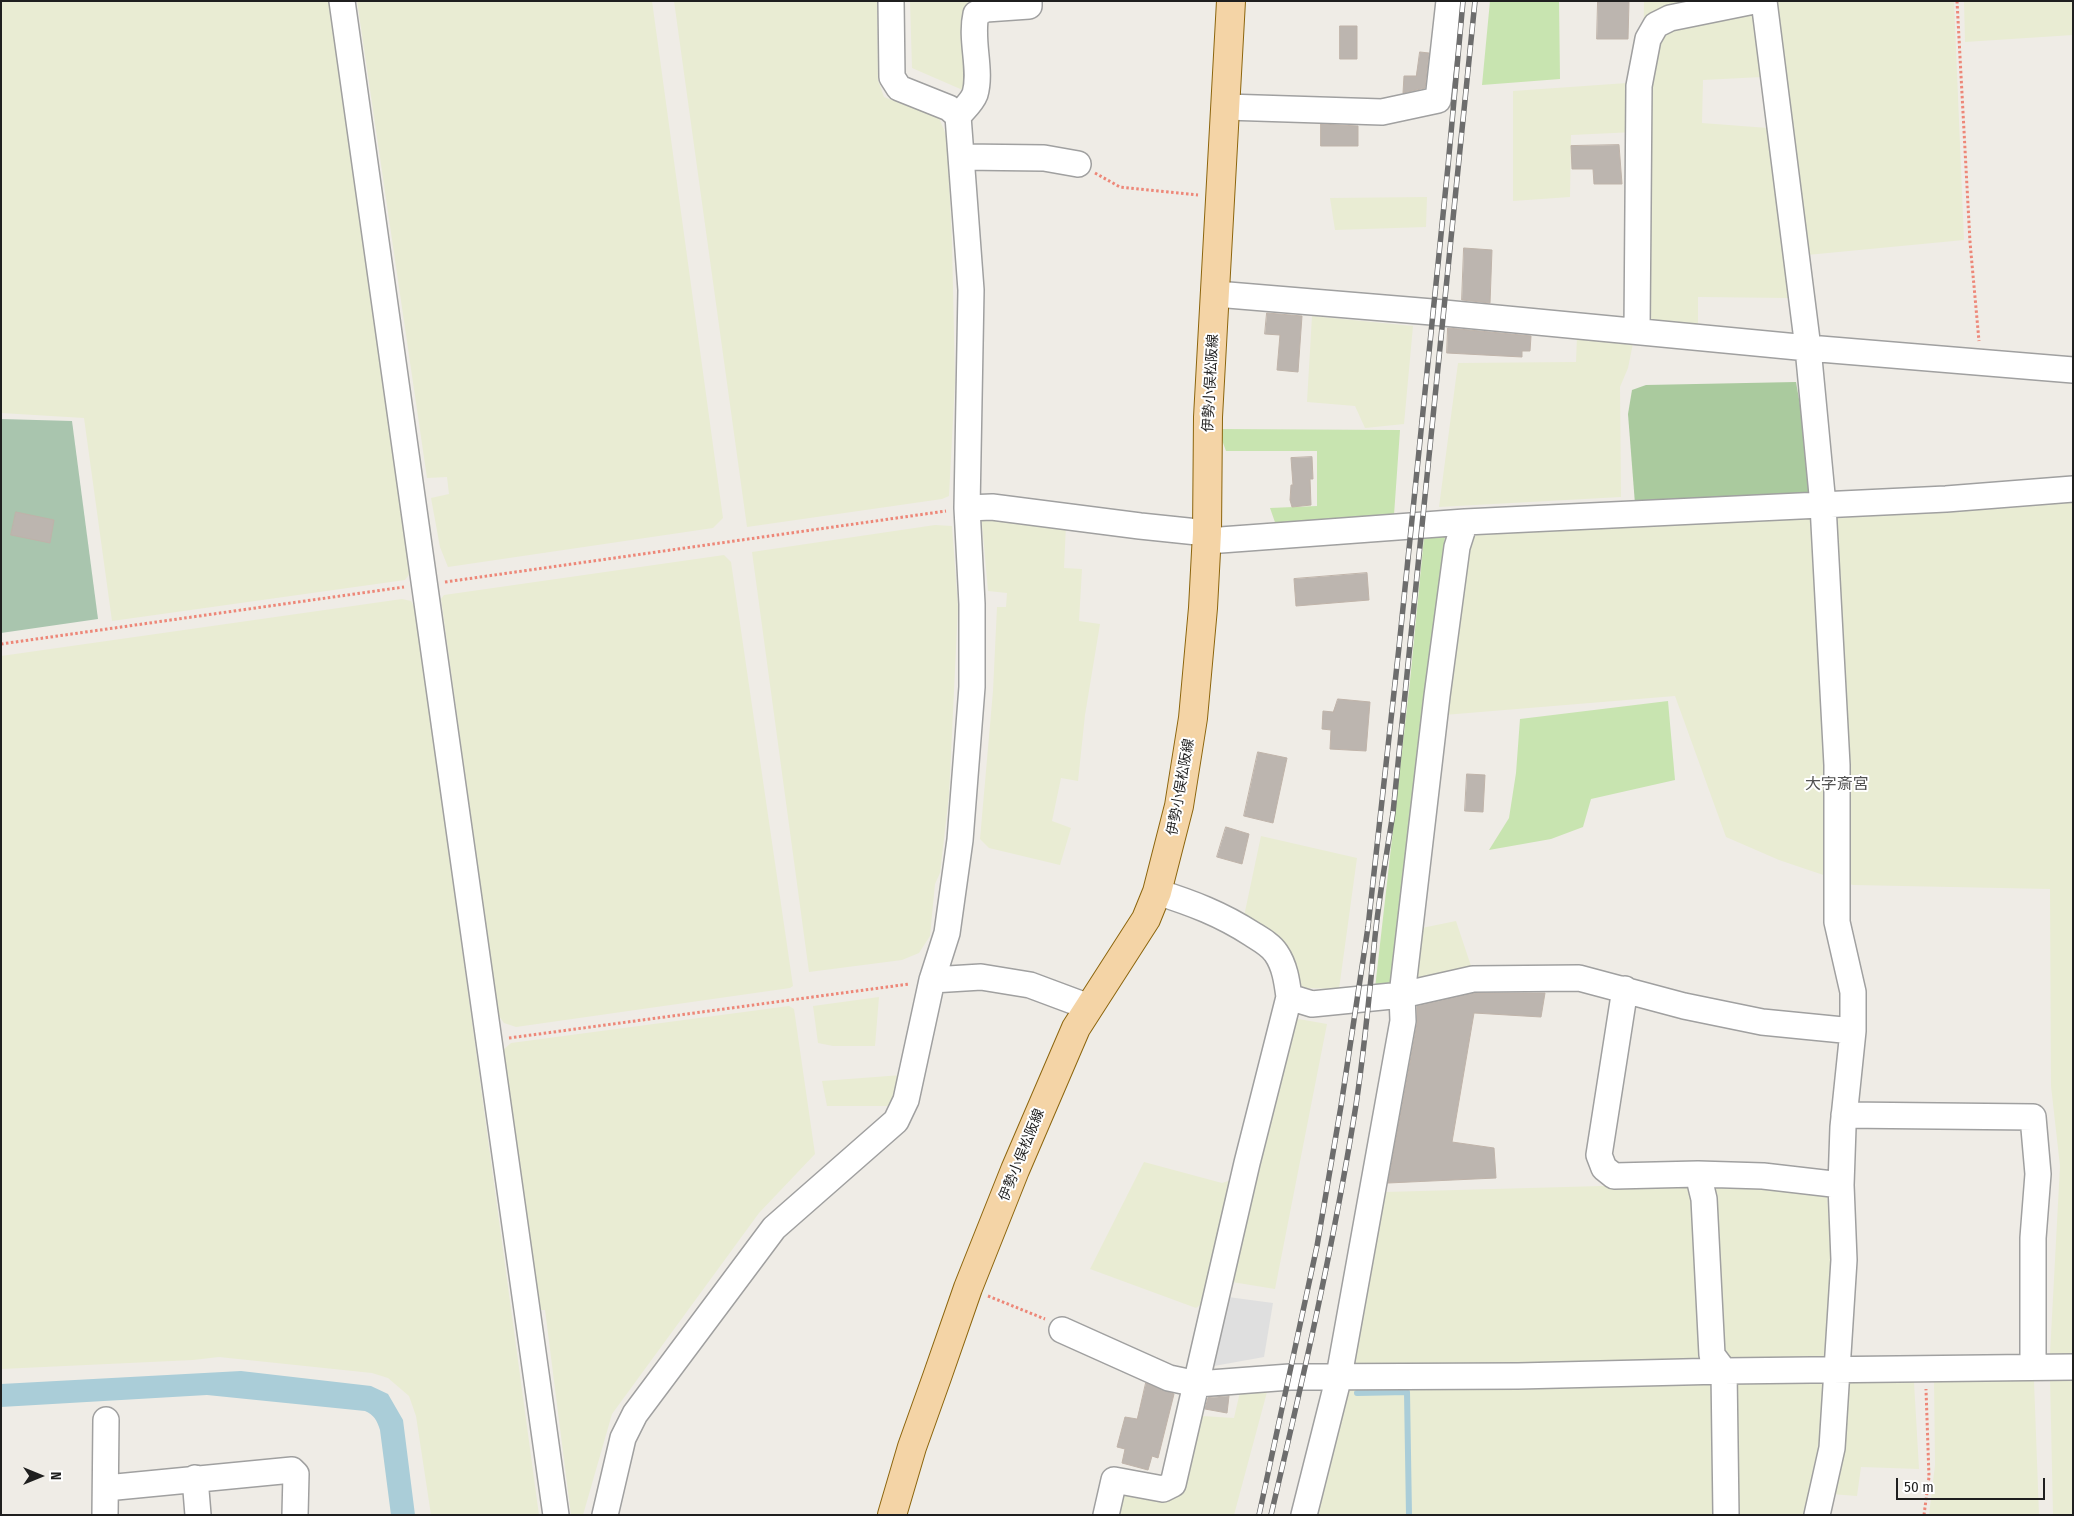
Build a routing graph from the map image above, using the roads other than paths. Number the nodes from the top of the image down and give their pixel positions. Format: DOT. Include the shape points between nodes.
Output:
graph roads {
  1 [pos="342,1"];
  2 [pos="891,1"];
  3 [pos="1029,1"];
  4 [pos="1231,1"];
  5 [pos="1449,1"];
  6 [pos="1754,1"];
  7 [pos="1764,1"];
  8 [pos="1226,107"];
  9 [pos="958,116"];
  10 [pos="962,157"];
  11 [pos="1078,164"];
  12 [pos="1216,294"];
  13 [pos="1637,330"];
  14 [pos="1808,348"];
  15 [pos="2073,370"];
  16 [pos="2073,489"];
  17 [pos="1823,505"];
  18 [pos="967,508"];
  19 [pos="1465,522"];
  20 [pos="1207,537"];
  21 [pos="1157,892"];
  22 [pos="932,980"];
  23 [pos="1625,989"];
  24 [pos="1402,995"];
  25 [pos="1289,997"];
  26 [pos="1089,1007"];
  27 [pos="1853,1031"];
  28 [pos="1844,1115"];
  29 [pos="1698,1174"];
  30 [pos="1841,1185"];
  31 [pos="1062,1330"];
  32 [pos="2033,1367"];
  33 [pos="2073,1367"];
  34 [pos="1836,1370"];
  35 [pos="1724,1371"];
  36 [pos="1339,1376"];
  37 [pos="1197,1384"];
  38 [pos="106,1420"];
  39 [pos="195,1478"];
  40 [pos="106,1488"];
  41 [pos="105,1515"];
  42 [pos="198,1515"];
  43 [pos="295,1515"];
  44 [pos="556,1515"];
  45 [pos="605,1515"];
  46 [pos="892,1515"];
  47 [pos="1106,1515"];
  48 [pos="1304,1515"];
  49 [pos="1726,1515"];
  50 [pos="1817,1515"];
  1 -- 44 [label="street"];
  2 -- 9 [label="street" via="892,77 899,88 949,108"];
  3 -- 9 [label="street" via="1029,6 986,9 976,14 973,26 974,94"];
  4 -- 8 [label="main road, 伊勢小俣松阪線"];
  5 -- 8 [label="street" via="1438,100 1382,112"];
  6 -- 13 [label="street" via="1670,18 1656,25 1648,39 1639,86"];
  7 -- 14 [label="street"];
  8 -- 12 [label="main road, 伊勢小俣松阪線"];
  9 -- 10 [label="street"];
  10 -- 11 [label="street" via="1044,158"];
  10 -- 18 [label="street" via="971,290"];
  12 -- 13 [label="street"];
  12 -- 20 [label="main road, 伊勢小俣松阪線" via="1208,426"];
  13 -- 14 [label="street"];
  14 -- 15 [label="street"];
  14 -- 17 [label="street"];
  16 -- 17 [label="street"];
  17 -- 19 [label="street"];
  17 -- 27 [label="street" via="1836,766 1836,922 1853,992"];
  18 -- 20 [label="street" via="992,507"];
  18 -- 22 [label="street" via="972,687 960,840 947,933"];
  19 -- 20 [label="street"];
  19 -- 24 [label="street" via="1457,547 1445,636"];
  20 -- 21 [label="main road, 伊勢小俣松阪線" via="1193,718 1179,806"];
  21 -- 25 [label="street" via="1201,906 1262,940 1276,953 1287,977"];
  21 -- 26 [label="main road, 伊勢小俣松阪線" via="1132,943"];
  22 -- 26 [label="street" via="982,977 1030,985"];
  22 -- 45 [label="street" via="906,1100 896,1121 774,1228 635,1414 623,1438"];
  23 -- 24 [label="street" via="1579,978 1473,979"];
  23 -- 27 [label="street" via="1684,1006 1762,1022"];
  23 -- 29 [label="street" via="1598,1155 1604,1168 1614,1176"];
  24 -- 25 [label="street" via="1312,1004"];
  24 -- 36 [label="street" via="1403,1021"];
  25 -- 37 [label="street"];
  26 -- 46 [label="main road, 伊勢小俣松阪線" via="1052,1083 968,1288 912,1447"];
  27 -- 28 [label="street"];
  28 -- 30 [label="street"];
  28 -- 32 [label="street" via="2033,1116 2038,1174 2033,1238"];
  29 -- 30 [label="street" via="1763,1176"];
  29 -- 35 [label="street" via="1704,1199 1712,1355"];
  30 -- 34 [label="street" via="1844,1260"];
  31 -- 37 [label="street" via="1169,1378"];
  32 -- 33 [label="street"];
  32 -- 34 [label="street"];
  34 -- 35 [label="street"];
  34 -- 50 [label="street" via="1832,1448"];
  35 -- 36 [label="street"];
  35 -- 49 [label="street"];
  36 -- 37 [label="street" via="1290,1376"];
  36 -- 48 [label="street"];
  37 -- 47 [label="street" via="1173,1484 1163,1490 1114,1480"];
  38 -- 40 [label="street"];
  39 -- 40 [label="street"];
  39 -- 42 [label="street"];
  39 -- 43 [label="street" via="292,1470 296,1474"];
  40 -- 41 [label="street"];
}
